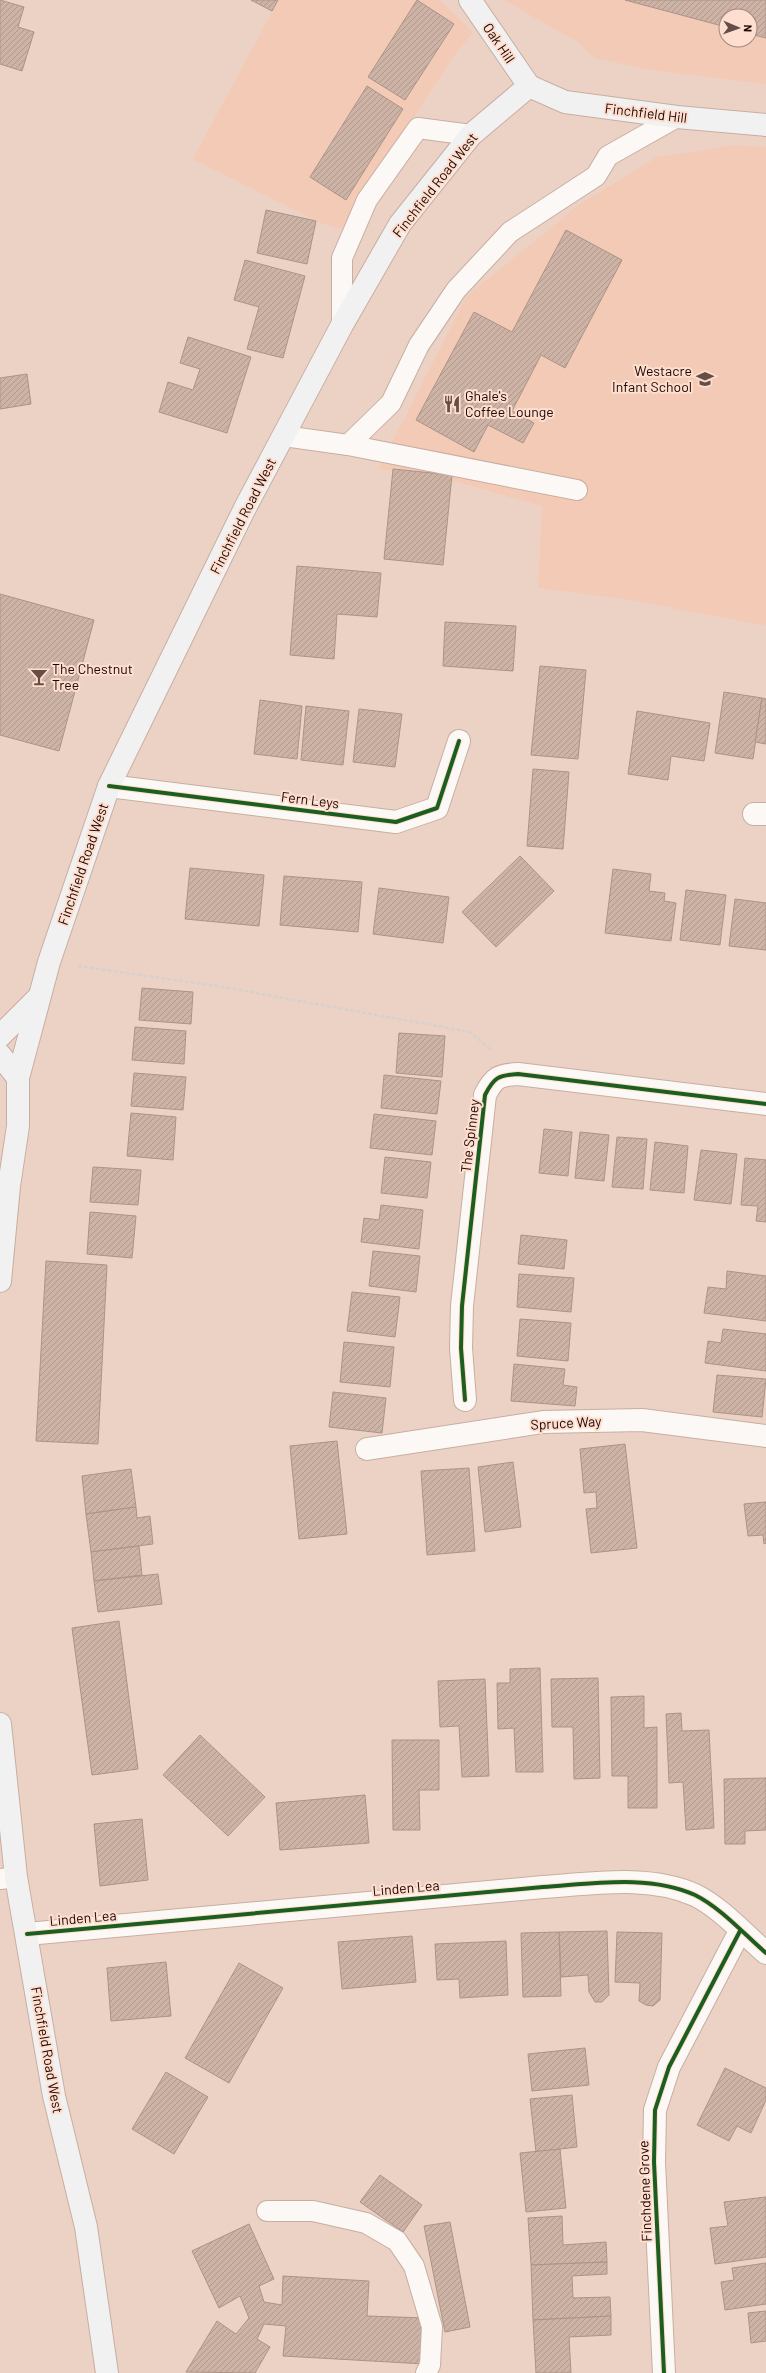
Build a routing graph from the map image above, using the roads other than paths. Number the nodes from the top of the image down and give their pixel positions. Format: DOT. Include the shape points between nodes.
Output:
graph roads {
  1 [pos="470,0"];
  2 [pos="529,86"];
  3 [pos="676,117"];
  4 [pos="766,125"];
  5 [pos="471,135"];
  6 [pos="342,325"];
  7 [pos="284,436"];
  8 [pos="348,445"];
  9 [pos="577,490"];
  10 [pos="459,741"];
  11 [pos="109,786"];
  12 [pos="41,995"];
  13 [pos="0,1036"];
  14 [pos="0,1055"];
  15 [pos="18,1078"];
  16 [pos="766,1104"];
  17 [pos="5,1192"];
  18 [pos="0,1281"];
  19 [pos="465,1400"];
  20 [pos="766,1436"];
  21 [pos="367,1449"];
  22 [pos="0,1724"];
  23 [pos="8,1878"];
  24 [pos="740,1931"];
  25 [pos="27,1934"];
  26 [pos="766,1953"];
  27 [pos="267,2211"];
  28 [pos="107,2373"];
  29 [pos="426,2373"];
  30 [pos="664,2373"];
  1 -- 2 [label="main road, Oak Hill"];
  2 -- 3 [label="main road, Finchfield Hill" via="565,102"];
  2 -- 5 [label="main road, Finchfield Road West"];
  3 -- 4 [label="main road, Finchfield Hill"];
  3 -- 8 [label="lane" via="608,156 596,176 510,232 456,290 419,345 391,402"];
  5 -- 6 [label="main road, Finchfield Road West" via="400,224"];
  5 -- 6 [label="lane" via="418,128 367,200 342,258"];
  6 -- 7 [label="main road, Finchfield Road West"];
  7 -- 8 [label="lane"];
  7 -- 11 [label="main road, Finchfield Road West" via="245,508"];
  8 -- 9 [label="lane"];
  10 -- 11 [label="street, Fern Leys" via="436,808 396,822"];
  11 -- 12 [label="main road, Finchfield Road West" via="49,962"];
  12 -- 13 [label="main road"];
  12 -- 15 [label="main road, Finchfield Road West"];
  14 -- 15 [label="main road"];
  15 -- 17 [label="main road, Finchfield Road West" via="18,1126"];
  16 -- 19 [label="street, The Spinney" via="518,1074 503,1075 492,1082 485,1096 462,1306 461,1348"];
  17 -- 18 [label="main road"];
  20 -- 21 [label="street, Spruce Way" via="642,1420 543,1422"];
  22 -- 23 [label="main road, Finchfield Road West"];
  23 -- 25 [label="main road, Finchfield Road West"];
  24 -- 25 [label="street, Linden Lea" via="696,1895 651,1884 616,1882 543,1886"];
  24 -- 26 [label="street, Linden Lea"];
  24 -- 30 [label="street, Finchdene Grove" via="669,2067 655,2110 654,2162"];
  25 -- 28 [label="main road, Finchfield Road West" via="54,2096 86,2227"];
  27 -- 29 [label="lane" via="321,2212 366,2223 397,2241 414,2266 432,2327 430,2366"];
}
